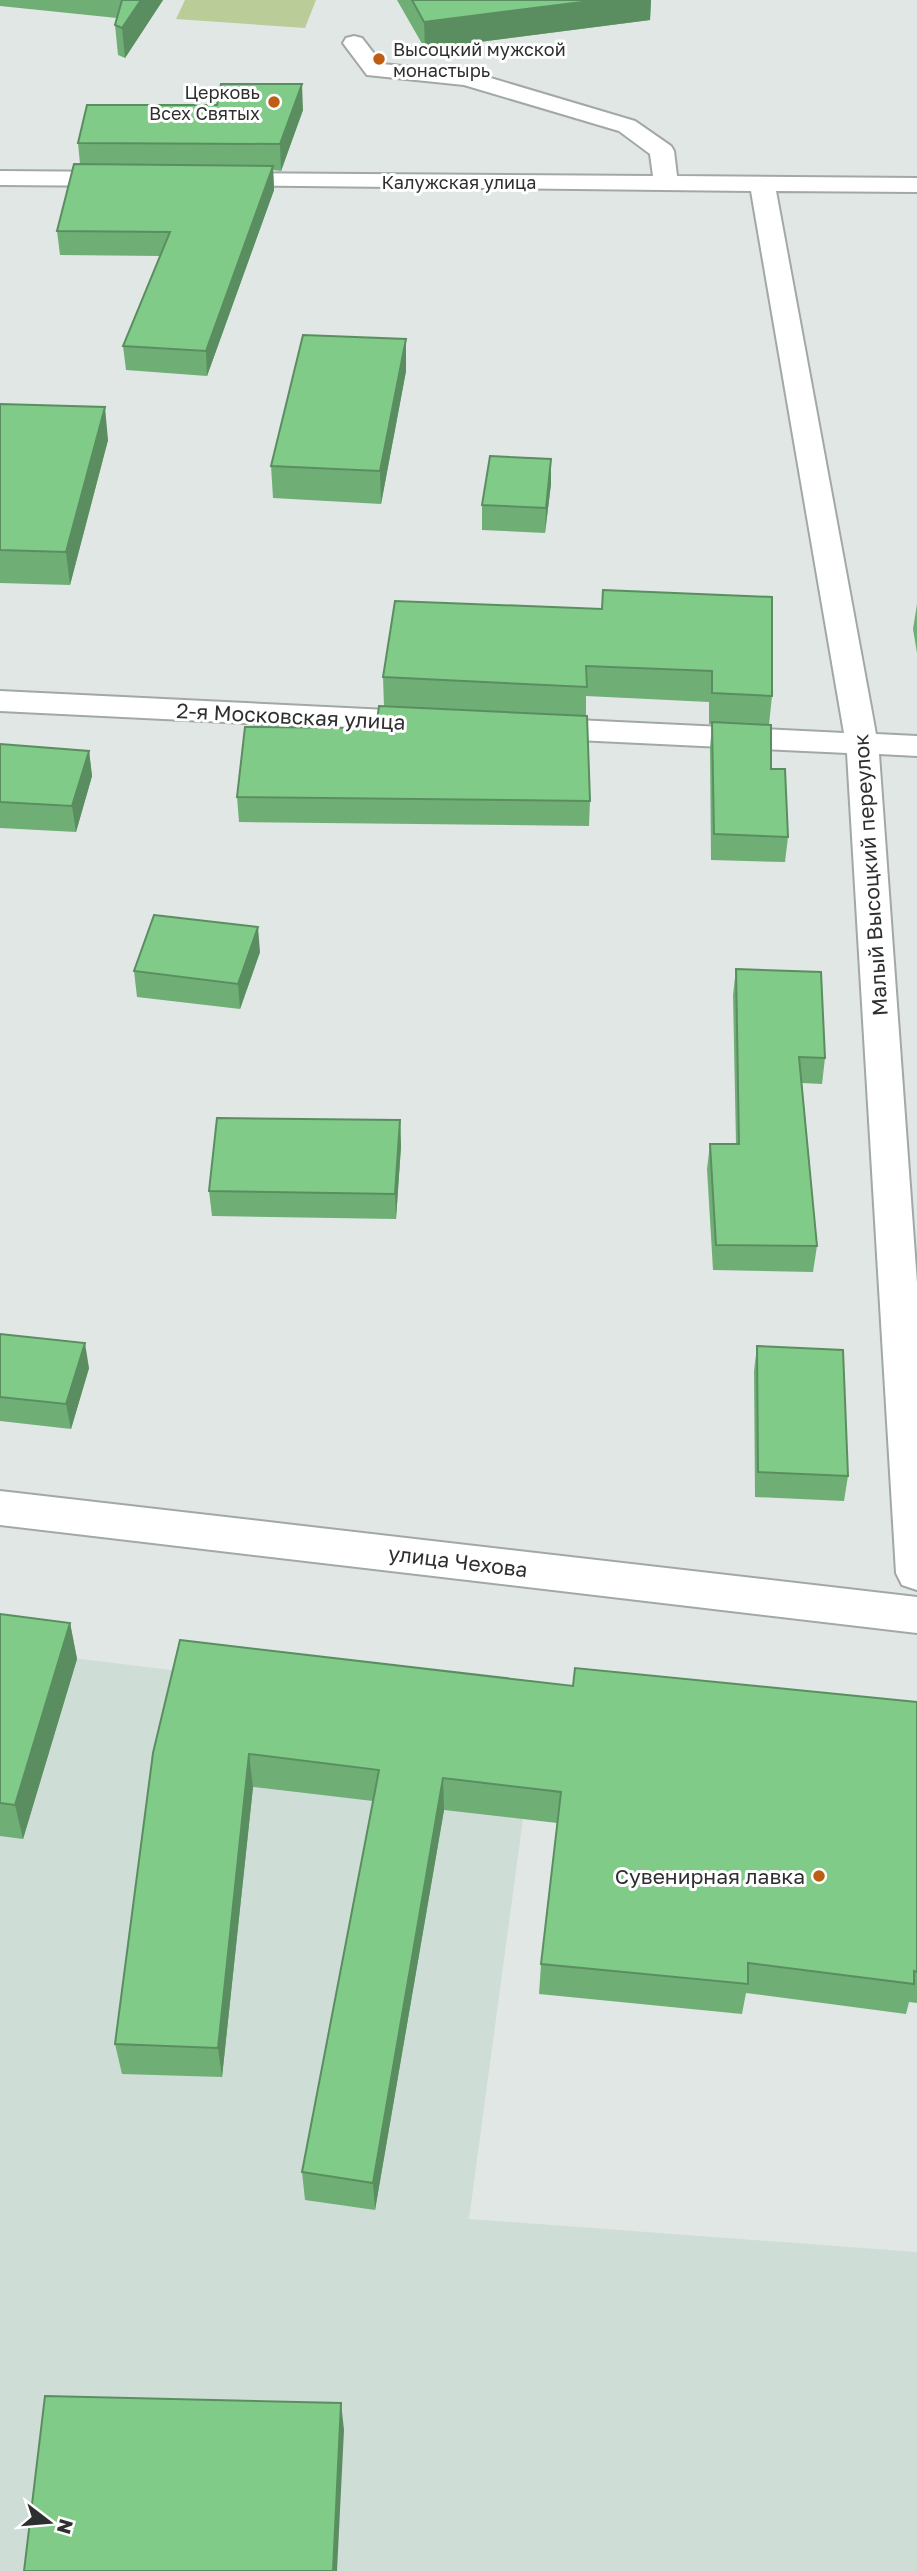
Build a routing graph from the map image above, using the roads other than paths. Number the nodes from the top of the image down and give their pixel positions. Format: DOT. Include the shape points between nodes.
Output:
graph roads {
  1 [pos="354,43"];
  2 [pos="0,178"];
  3 [pos="153,180"];
  4 [pos="194,180"];
  5 [pos="666,183"];
  6 [pos="762,184"];
  7 [pos="917,185"];
  8 [pos="0,701"];
  9 [pos="459,724"];
  10 [pos="500,726"];
  11 [pos="862,744"];
  12 [pos="917,746"];
  13 [pos="0,1508"];
  14 [pos="917,1573"];
  15 [pos="917,1615"];
  1 -- 5 [label="street" via="375,70 466,78 627,125 662,151"];
  2 -- 3 [label="street"];
  4 -- 5 [label="street, Калужская улица"];
  5 -- 6 [label="street, Калужская улица"];
  6 -- 7 [label="street, Калужская улица"];
  6 -- 11 [label="street, Малый Высоцкий переулок"];
  8 -- 9 [label="street, 2-я Московская улица"];
  10 -- 11 [label="street"];
  11 -- 12 [label="street"];
  11 -- 14 [label="street, Малый Высоцкий переулок"];
  13 -- 15 [label="street, улица Чехова"];
}
